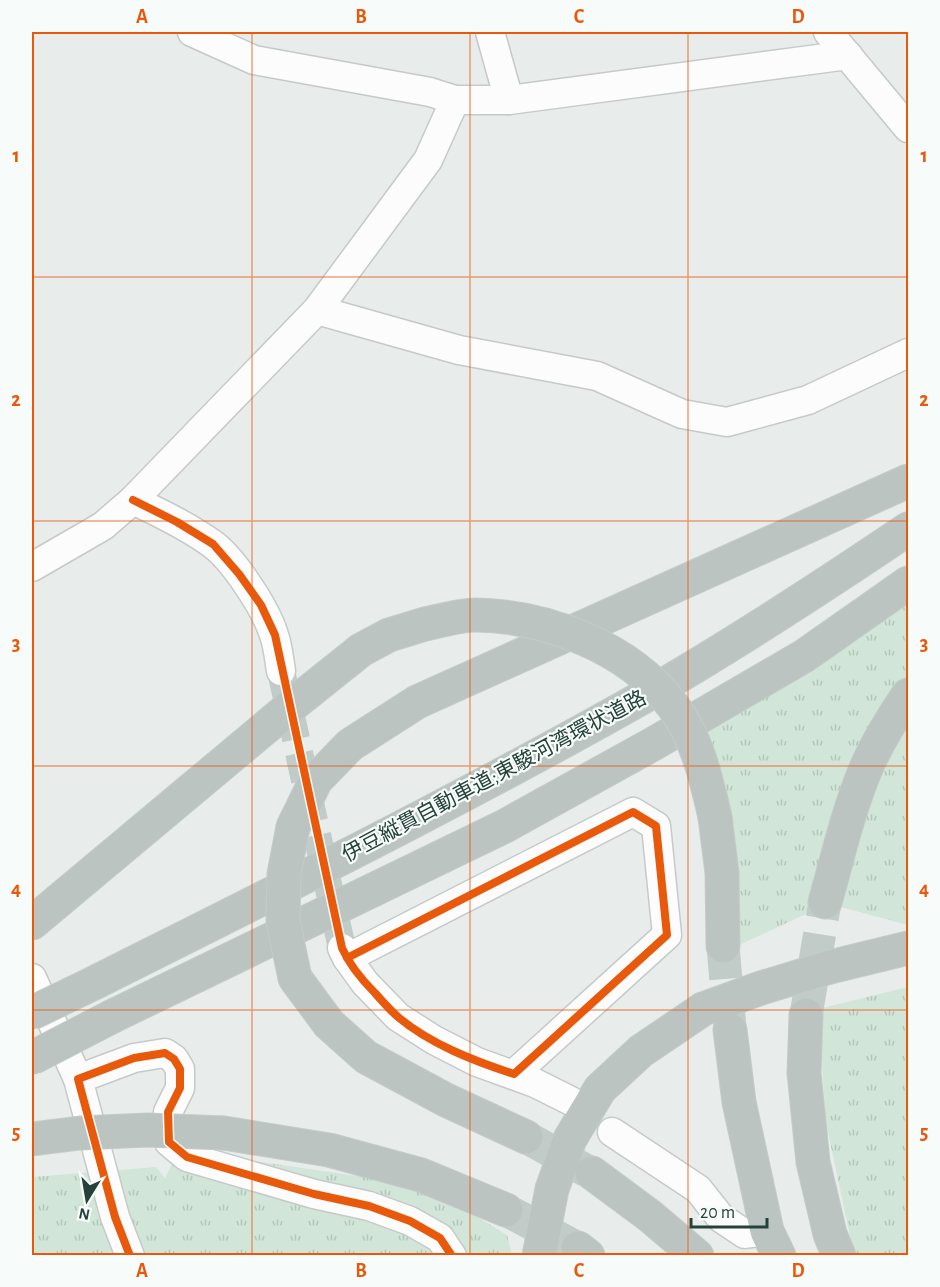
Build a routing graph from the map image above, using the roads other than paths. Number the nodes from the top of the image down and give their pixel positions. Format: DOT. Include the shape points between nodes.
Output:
graph roads {
  1 [pos="192,32"];
  2 [pos="490,32"];
  3 [pos="828,32"];
  4 [pos="848,55"];
  5 [pos="455,100"];
  6 [pos="509,100"];
  7 [pos="909,128"];
  8 [pos="317,310"];
  9 [pos="909,353"];
  10 [pos="909,482"];
  11 [pos="134,500"];
  12 [pos="909,529"];
  13 [pos="32,567"];
  14 [pos="909,583"];
  15 [pos="281,671"];
  16 [pos="909,695"];
  17 [pos="825,902"];
  18 [pos="37,919"];
  19 [pos="723,946"];
  20 [pos="909,948"];
  21 [pos="32,978"];
  22 [pos="32,1013"];
  23 [pos="806,1015"];
  24 [pos="730,1030"];
  25 [pos="32,1058"];
  26 [pos="514,1074"];
  27 [pos="78,1078"];
  28 [pos="572,1101"];
  29 [pos="612,1132"];
  30 [pos="526,1137"];
  31 [pos="32,1139"];
  32 [pos="592,1173"];
  33 [pos="506,1210"];
  34 [pos="773,1243"];
  35 [pos="130,1256"];
  36 [pos="452,1256"];
  37 [pos="539,1256"];
  38 [pos="697,1256"];
  39 [pos="839,1256"];
  1 -- 5 [label="street" via="255,60"];
  2 -- 6 [label="street"];
  3 -- 4 [label="street"];
  4 -- 6 [label="street"];
  4 -- 7 [label="street"];
  5 -- 6 [label="street"];
  5 -- 8 [label="street" via="428,160"];
  8 -- 9 [label="street" via="459,350 597,376 682,414 727,422 808,400"];
  8 -- 11 [label="street"];
  10 -- 30 [label="highway, bridge" via="417,702 350,745 316,780 293,827 284,874 283,921 295,978 328,1024 366,1057"];
  11 -- 13 [label="street" via="103,526"];
  11 -- 15 [label="street" via="213,544 239,574 261,605 274,636"];
  12 -- 22 [label="highway, 伊豆縦貫自動車道;東駿河湾環状道路, bridge" via="806,598 637,701 436,811"];
  14 -- 25 [label="highway, 伊豆縦貫自動車道;東駿河湾環状道路, bridge" via="804,656 506,825"];
  16 -- 17 [label="highway" via="891,720 852,804"];
  18 -- 19 [label="highway, bridge" via="361,651 389,635 473,615 561,629 629,664 674,707 705,772 715,817 722,873"];
  20 -- 37 [label="highway" via="830,967 703,1009 641,1051 600,1089 570,1139 552,1189"];
  21 -- 27 [label="street"];
  23 -- 39 [label="highway" via="804,1073 813,1162"];
  24 -- 34 [label="highway" via="739,1102"];
  26 -- 26 [label="street" via="667,935 656,826 633,812 345,953 364,983 398,1017 477,1062"];
  26 -- 28 [label="street"];
  27 -- 35 [label="street" via="115,1216"];
  27 -- 36 [label="street" via="134,1058 165,1053 180,1068 180,1088 168,1112 169,1142 187,1157 369,1206 410,1221 440,1238"];
  29 -- 34 [label="street" via="698,1189 721,1218 745,1234"];
  31 -- 33 [label="highway, bridge" via="147,1130 224,1133 329,1150 421,1175"];
  32 -- 38 [label="highway"];
}
